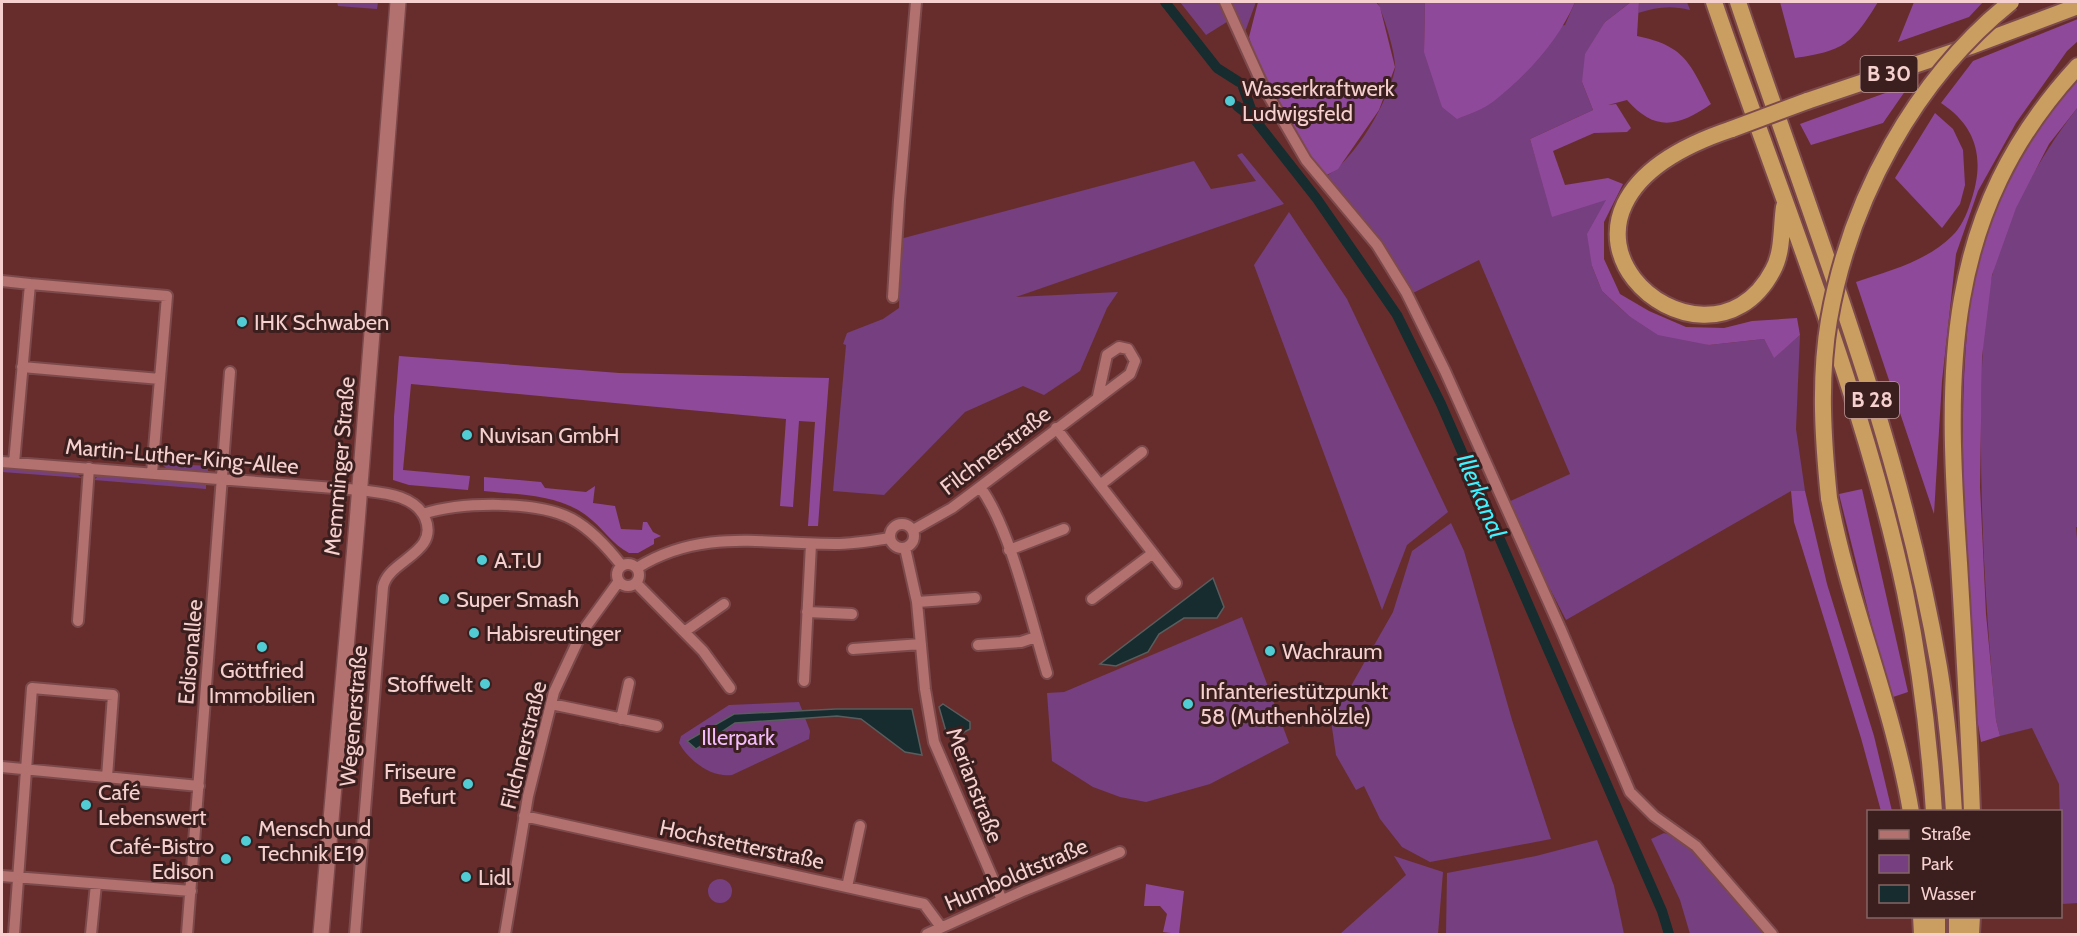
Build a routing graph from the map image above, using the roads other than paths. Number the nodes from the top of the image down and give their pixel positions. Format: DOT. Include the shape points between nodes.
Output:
graph roads {
  1 [pos="398,2"];
  2 [pos="916,2"];
  3 [pos="1224,2"];
  4 [pos="1713,2"];
  5 [pos="1738,2"];
  6 [pos="2011,2"];
  7 [pos="2079,6"];
  8 [pos="2079,66"];
  9 [pos="1784,200"];
  10 [pos="2,281"];
  11 [pos="30,284"];
  12 [pos="893,297"];
  13 [pos="22,367"];
  14 [pos="230,372"];
  15 [pos="160,379"];
  16 [pos="1098,396"];
  17 [pos="1056,428"];
  18 [pos="1142,452"];
  19 [pos="2,462"];
  20 [pos="14,463"];
  21 [pos="89,468"];
  22 [pos="152,473"];
  23 [pos="223,479"];
  24 [pos="1100,485"];
  25 [pos="980,487"];
  26 [pos="360,490"];
  27 [pos="424,517"];
  28 [pos="1064,529"];
  29 [pos="913,530"];
  30 [pos="890,538"];
  31 [pos="811,544"];
  32 [pos="905,548"];
  33 [pos="1009,550"];
  34 [pos="1153,553"];
  35 [pos="622,566"];
  36 [pos="637,568"];
  37 [pos="619,581"];
  38 [pos="636,583"];
  39 [pos="1176,583"];
  40 [pos="975,598"];
  41 [pos="1092,599"];
  42 [pos="917,602"];
  43 [pos="724,604"];
  44 [pos="807,612"];
  45 [pos="852,614"];
  46 [pos="78,621"];
  47 [pos="684,632"];
  48 [pos="1036,637"];
  49 [pos="921,644"];
  50 [pos="978,645"];
  51 [pos="853,649"];
  52 [pos="1047,673"];
  53 [pos="804,681"];
  54 [pos="629,683"];
  55 [pos="730,688"];
  56 [pos="551,704"];
  57 [pos="621,719"];
  58 [pos="657,726"];
  59 [pos="2,767"];
  60 [pos="26,770"];
  61 [pos="107,777"];
  62 [pos="199,786"];
  63 [pos="1911,810"];
  64 [pos="1934,810"];
  65 [pos="1954,810"];
  66 [pos="1972,810"];
  67 [pos="524,816"];
  68 [pos="861,826"];
  69 [pos="1120,852"];
  70 [pos="2,876"];
  71 [pos="18,877"];
  72 [pos="96,884"];
  73 [pos="847,887"];
  74 [pos="191,891"];
  75 [pos="1002,900"];
  76 [pos="1921,918"];
  77 [pos="1937,918"];
  78 [pos="1957,918"];
  79 [pos="1972,918"];
  80 [pos="941,927"];
  81 [pos="14,934"];
  82 [pos="91,934"];
  83 [pos="187,934"];
  84 [pos="321,934"];
  85 [pos="355,934"];
  86 [pos="505,934"];
  87 [pos="927,934"];
  88 [pos="1772,934"];
  89 [pos="1922,934"];
  90 [pos="1937,934"];
  91 [pos="1957,934"];
  92 [pos="1971,934"];
  1 -- 26 [label="main road, Memminger Straße"];
  2 -- 12 [label="street"];
  3 -- 88 [label="street" via="1263,86 1306,160 1354,215 1406,292 1445,371 1630,792 1654,816 1696,846"];
  4 -- 9 [label="highway, B 28"];
  5 -- 65 [label="highway, B 28" via="1863,372 1909,525 1939,668"];
  6 -- 63 [label="highway, bridge" via="1974,35 1926,94 1888,152 1860,212 1838,282 1828,331 1823,423 1829,498"];
  7 -- 9 [label="highway, B 30, bridge" via="1686,147 1645,174 1628,195 1618,234 1624,265 1643,291 1687,313 1713,314 1743,302 1756,294 1774,268"];
  8 -- 66 [label="highway" via="2050,97 2000,176 1974,243 1958,311 1951,431"];
  9 -- 64 [label="highway, B 28" via="1859,421 1890,529 1920,672"];
  10 -- 11 [label="street"];
  11 -- 13 [label="street"];
  11 -- 15 [label="street" via="167,296"];
  13 -- 15 [label="street"];
  13 -- 20 [label="street"];
  14 -- 23 [label="street, Edisonallee"];
  15 -- 22 [label="street"];
  16 -- 16 [label="street, Filchnerstraße" via="1133,370 1134,356 1128,349 1114,348 1107,355"];
  16 -- 17 [label="street, Filchnerstraße"];
  17 -- 24 [label="street"];
  17 -- 25 [label="street, Filchnerstraße"];
  18 -- 24 [label="street"];
  19 -- 20 [label="street, Martin-Luther-King-Allee"];
  20 -- 21 [label="street, Martin-Luther-King-Allee"];
  21 -- 22 [label="street, Martin-Luther-King-Allee"];
  21 -- 46 [label="street"];
  22 -- 23 [label="street, Martin-Luther-King-Allee"];
  23 -- 26 [label="street, Martin-Luther-King-Allee"];
  23 -- 62 [label="street, Edisonallee"];
  24 -- 34 [label="street"];
  25 -- 29 [label="street, Filchnerstraße"];
  25 -- 33 [label="street" via="989,499"];
  26 -- 27 [label="street" via="398,496 417,506"];
  26 -- 84 [label="main road, Memminger Straße"];
  27 -- 35 [label="street" via="446,508 497,505 567,516 591,533"];
  27 -- 85 [label="street, Wegenerstraße" via="428,531 423,543 387,577 383,587"];
  28 -- 33 [label="street"];
  29 -- 30 [label="street, Filchnerstraße" via="905,524 897,525"];
  29 -- 32 [label="street" via="914,540"];
  30 -- 31 [label="street, Filchnerstraße"];
  30 -- 32 [label="street" via="897,547"];
  31 -- 36 [label="street, Filchnerstraße" via="704,542 669,551"];
  31 -- 44 [label="street"];
  32 -- 42 [label="street, Merianstraße"];
  33 -- 48 [label="street"];
  34 -- 39 [label="street"];
  34 -- 41 [label="street"];
  35 -- 36 [label="street" via="631,564"];
  35 -- 37 [label="street, Filchnerstraße" via="617,575"];
  36 -- 38 [label="street"];
  37 -- 38 [label="street" via="625,585"];
  37 -- 56 [label="street, Filchnerstraße" via="582,632"];
  38 -- 47 [label="street"];
  40 -- 42 [label="street"];
  42 -- 49 [label="street, Merianstraße"];
  43 -- 47 [label="street"];
  44 -- 45 [label="street"];
  44 -- 53 [label="street"];
  47 -- 55 [label="street"];
  48 -- 50 [label="street"];
  48 -- 52 [label="street"];
  49 -- 51 [label="street"];
  49 -- 75 [label="street, Merianstraße" via="934,742"];
  54 -- 57 [label="street"];
  56 -- 57 [label="street"];
  56 -- 67 [label="street, Filchnerstraße"];
  57 -- 58 [label="street"];
  59 -- 60 [label="street"];
  60 -- 61 [label="street"];
  60 -- 61 [label="street" via="32,688 113,694"];
  60 -- 71 [label="street"];
  61 -- 62 [label="street"];
  62 -- 74 [label="street, Edisonallee"];
  67 -- 73 [label="street, Hochstetterstraße"];
  67 -- 86 [label="street, Filchnerstraße"];
  68 -- 73 [label="street"];
  69 -- 75 [label="street, Humboldtstraße"];
  70 -- 71 [label="street"];
  71 -- 72 [label="street"];
  71 -- 81 [label="street"];
  72 -- 74 [label="street"];
  72 -- 82 [label="street"];
  73 -- 80 [label="street, Hochstetterstraße" via="924,904"];
  74 -- 83 [label="street, Edisonallee"];
  75 -- 80 [label="street, Humboldtstraße"];
  76 -- 89 [label="highway"];
  77 -- 90 [label="highway"];
  78 -- 91 [label="highway"];
  79 -- 92 [label="highway"];
  80 -- 87 [label="street, Humboldtstraße"];
}
